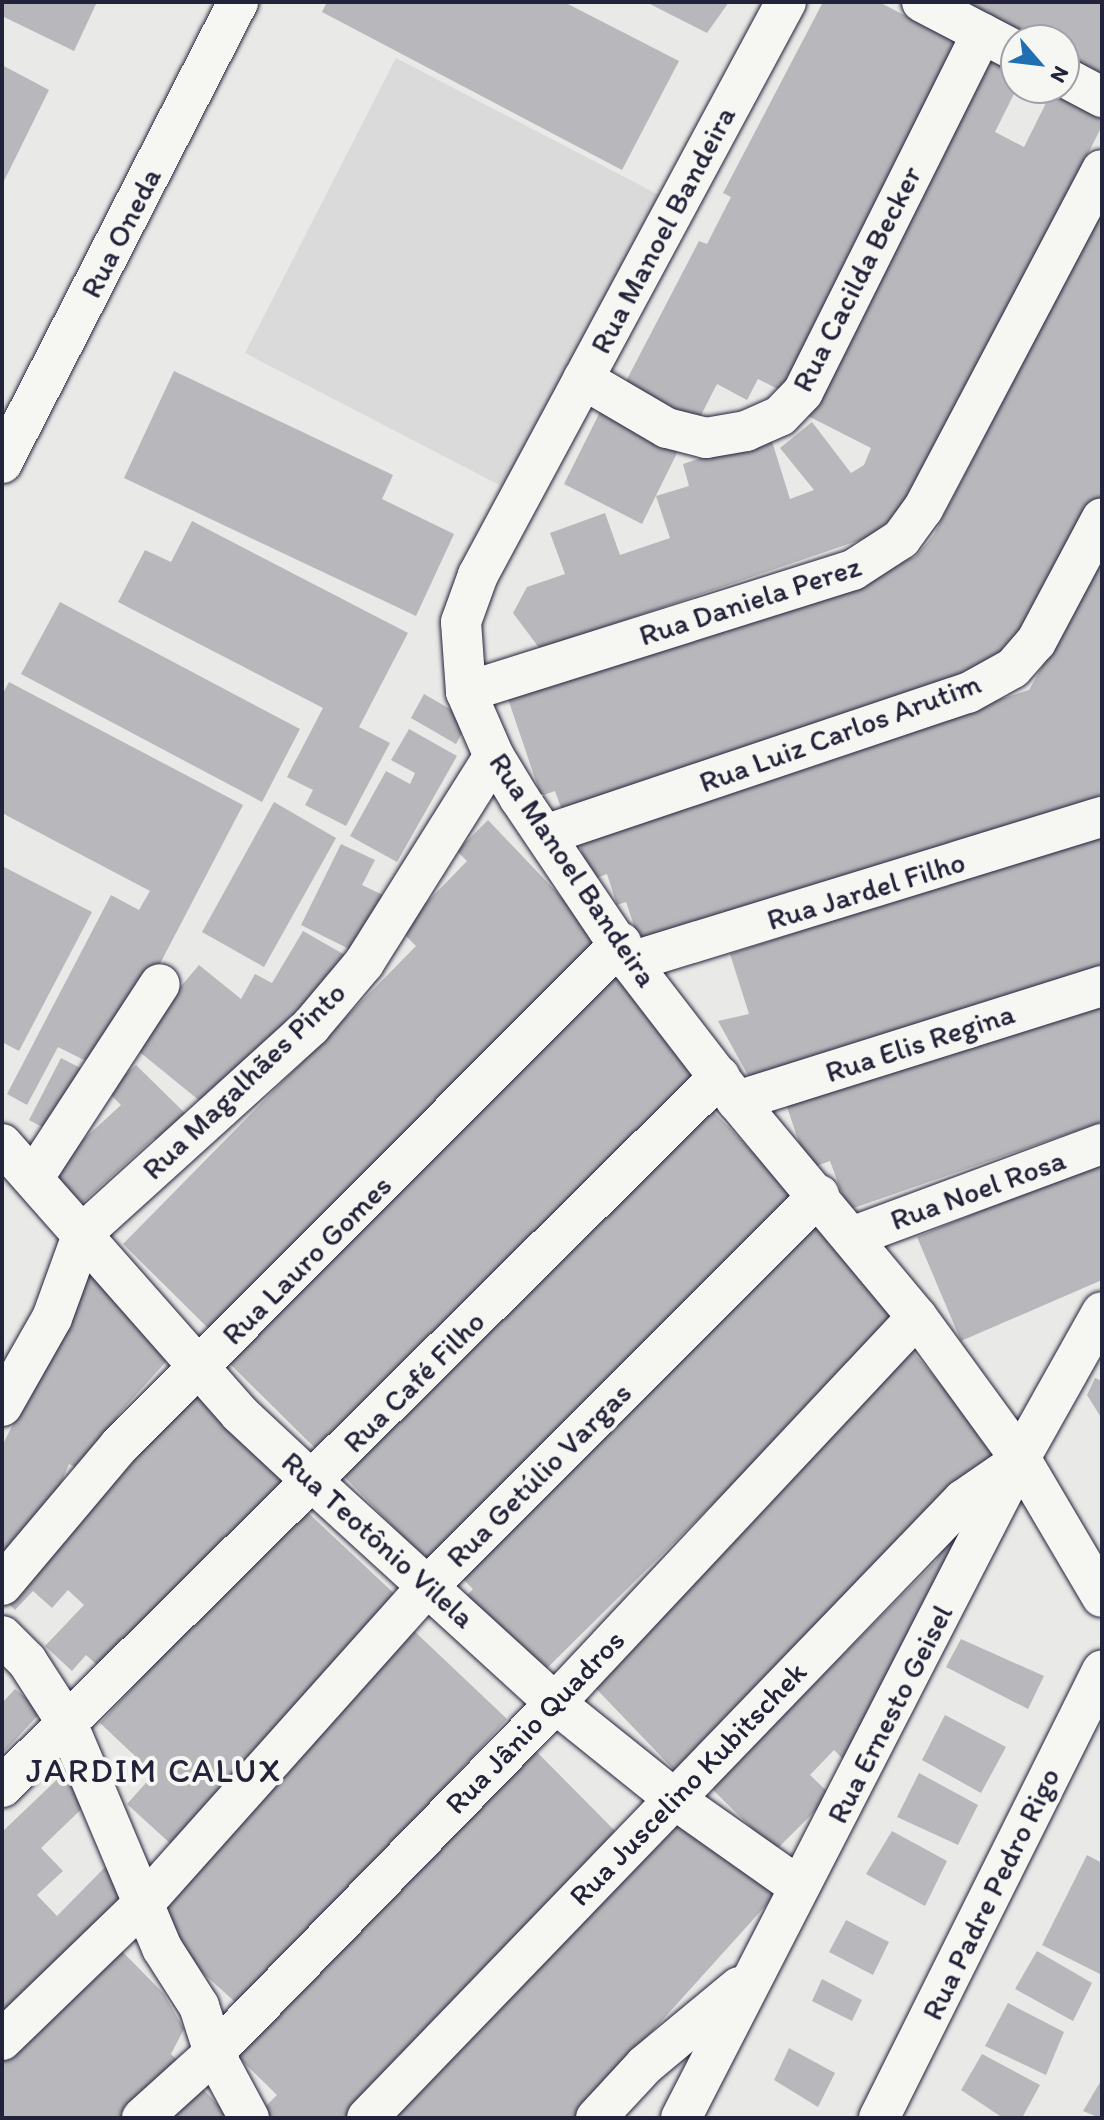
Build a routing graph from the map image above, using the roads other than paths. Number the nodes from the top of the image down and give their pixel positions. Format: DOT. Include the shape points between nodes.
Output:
graph roads {
  1 [pos="238,2"];
  2 [pos="786,2"];
  3 [pos="922,2"];
  4 [pos="999,42"];
  5 [pos="1080,85"];
  6 [pos="1102,97"];
  7 [pos="1102,170"];
  8 [pos="583,379"];
  9 [pos="2,463"];
  10 [pos="1102,518"];
  11 [pos="466,692"];
  12 [pos="494,756"];
  13 [pos="1102,817"];
  14 [pos="545,835"];
  15 [pos="625,952"];
  16 [pos="160,984"];
  17 [pos="1102,986"];
  18 [pos="729,1089"];
  19 [pos="2,1144"];
  20 [pos="1102,1144"];
  21 [pos="34,1177"];
  22 [pos="819,1195"];
  23 [pos="83,1233"];
  24 [pos="854,1236"];
  25 [pos="1102,1312"];
  26 [pos="917,1317"];
  27 [pos="202,1367"];
  28 [pos="2,1406"];
  29 [pos="1019,1460"];
  30 [pos="313,1482"];
  31 [pos="2,1585"];
  32 [pos="428,1586"];
  33 [pos="1102,1597"];
  34 [pos="2,1636"];
  35 [pos="1102,1671"];
  36 [pos="555,1703"];
  37 [pos="67,1723"];
  38 [pos="2,1787"];
  39 [pos="673,1798"];
  40 [pos="799,1887"];
  41 [pos="146,1901"];
  42 [pos="751,1976"];
  43 [pos="2,2040"];
  44 [pos="214,2053"];
  45 [pos="142,2118"];
  46 [pos="249,2118"];
  47 [pos="367,2118"];
  48 [pos="596,2118"];
  49 [pos="681,2118"];
  50 [pos="879,2118"];
  1 -- 9 [label="street, Rua Oneda"];
  2 -- 8 [label="street, Rua Manoel Bandeira"];
  3 -- 4 [label="street"];
  4 -- 8 [label="street, Rua Cacilda Becker" via="803,392 780,416 746,431 706,438 667,428"];
  5 -- 6 [label="street"];
  7 -- 11 [label="street, Rua Daniela Perez" via="923,509 901,539 853,570"];
  8 -- 11 [label="street, Rua Manoel Bandeira" via="478,575 461,622"];
  10 -- 14 [label="street, Rua Luiz Carlos Arutim" via="1036,642 1013,668 968,693"];
  11 -- 12 [label="street, Rua Manoel Bandeira"];
  12 -- 14 [label="street, Rua Manoel Bandeira"];
  12 -- 23 [label="street, Rua Magalhães Pinto" via="364,963 311,1026"];
  13 -- 15 [label="street, Rua Jardel Filho"];
  14 -- 15 [label="street, Rua Manoel Bandeira"];
  15 -- 18 [label="street, Rua Manoel Bandeira"];
  15 -- 27 [label="street, Rua Lauro Gomes"];
  16 -- 21 [label="street"];
  17 -- 18 [label="street, Rua Elis Regina"];
  18 -- 22 [label="street, Rua Manoel Bandeira"];
  18 -- 30 [label="street, Rua Café Filho"];
  19 -- 21 [label="street, Rua Teotônio Vilela"];
  20 -- 24 [label="street, Rua Noel Rosa"];
  21 -- 23 [label="street, Rua Teotônio Vilela"];
  22 -- 24 [label="street, Rua Manoel Bandeira"];
  22 -- 32 [label="street, Rua Getúlio Vargas"];
  23 -- 27 [label="street, Rua Teotônio Vilela"];
  23 -- 28 [label="street" via="52,1318"];
  24 -- 26 [label="street, Rua Manoel Bandeira"];
  25 -- 29 [label="street, Rua Ernesto Geisel"];
  26 -- 29 [label="street, Rua Manoel Bandeira"];
  26 -- 36 [label="street, Rua Jânio Quadros"];
  27 -- 30 [label="street, Rua Teotônio Vilela" via="240,1414"];
  27 -- 31 [label="street, Rua Lauro Gomes" via="119,1446"];
  29 -- 33 [label="street, Rua Manoel Bandeira"];
  29 -- 39 [label="street, Rua Juscelino Kubitschek" via="963,1500"];
  29 -- 40 [label="street, Rua Ernesto Geisel"];
  30 -- 32 [label="street, Rua Teotônio Vilela"];
  30 -- 37 [label="street, Rua Café Filho"];
  32 -- 36 [label="street, Rua Teotônio Vilela"];
  32 -- 41 [label="street, Rua Getúlio Vargas"];
  34 -- 37 [label="street" via="27,1661"];
  35 -- 50 [label="street, Rua Padre Pedro Rigo"];
  36 -- 39 [label="street, Rua Teotônio Vilela"];
  36 -- 44 [label="street, Rua Jânio Quadros"];
  37 -- 38 [label="street, Rua Café Filho"];
  37 -- 41 [label="street"];
  39 -- 40 [label="street, Rua Teotônio Vilela"];
  39 -- 47 [label="street, Rua Juscelino Kubitschek"];
  40 -- 42 [label="street, Rua Ernesto Geisel"];
  41 -- 43 [label="street, Rua Getúlio Vargas"];
  41 -- 44 [label="street" via="162,1948 199,2006"];
  42 -- 48 [label="street" via="645,2065"];
  42 -- 49 [label="street, Rua Ernesto Geisel"];
  44 -- 45 [label="street, Rua Jânio Quadros"];
  44 -- 46 [label="street"];
}
